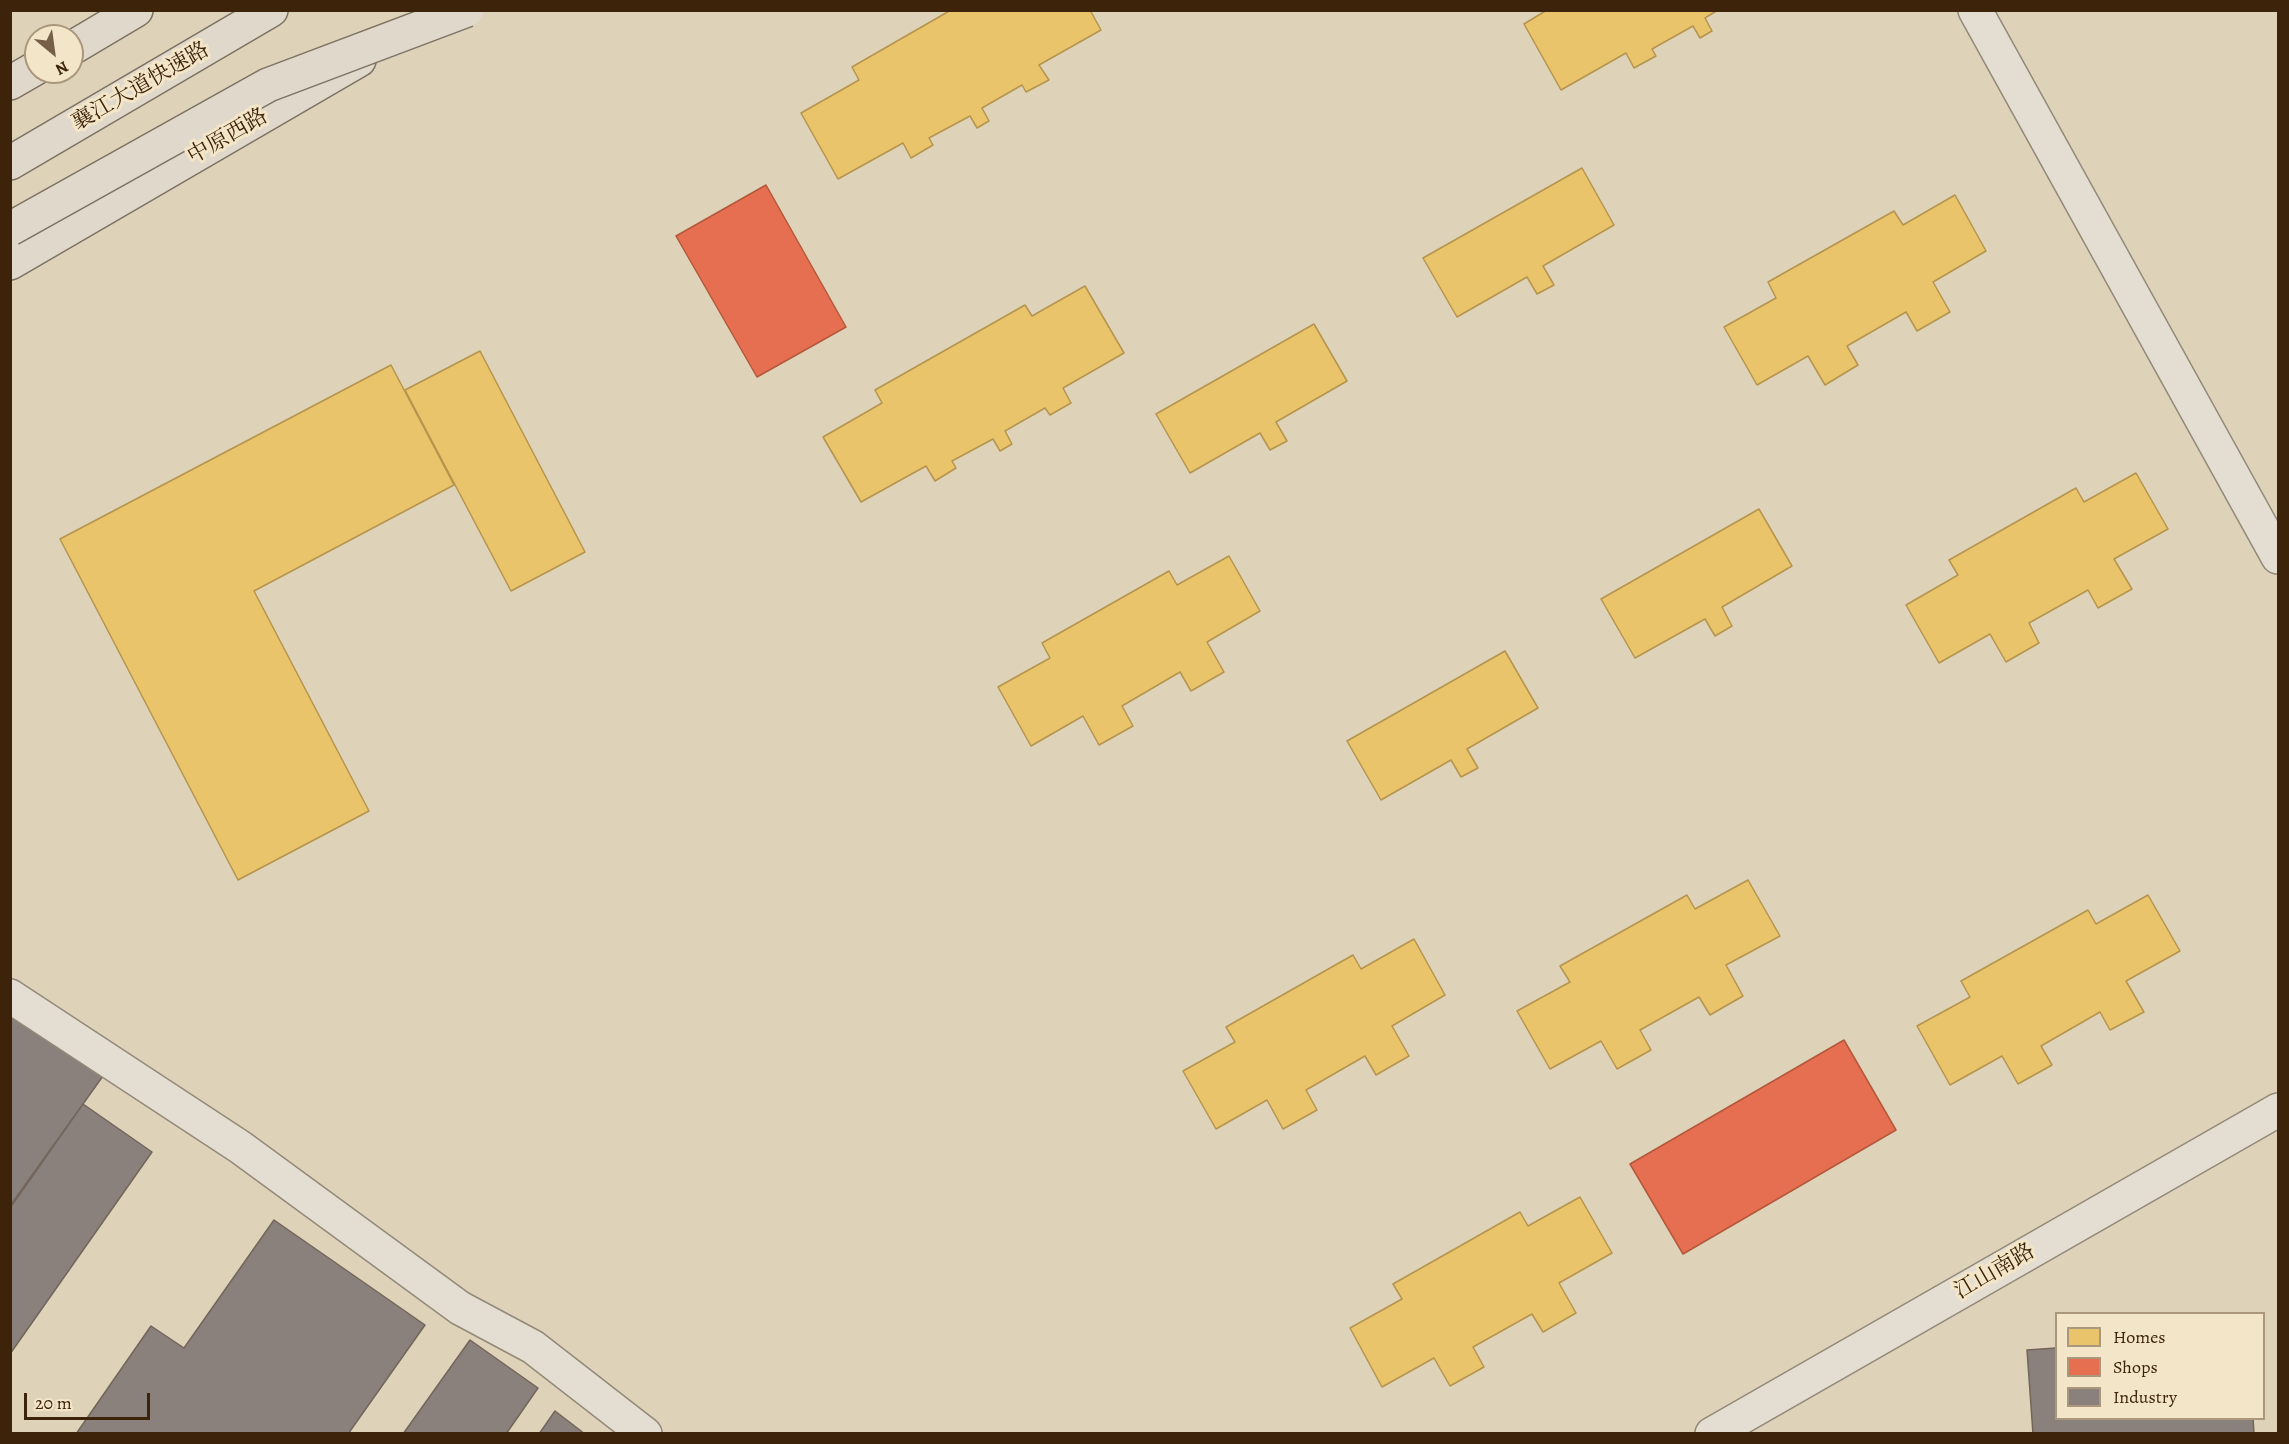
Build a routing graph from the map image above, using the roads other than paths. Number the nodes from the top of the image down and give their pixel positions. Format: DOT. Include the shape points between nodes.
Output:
graph roads {
  1 [pos="136,10"];
  2 [pos="271,10"];
  3 [pos="445,10"];
  4 [pos="467,10"];
  5 [pos="1975,10"];
  6 [pos="84,41"];
  7 [pos="24,75"];
  8 [pos="10,83"];
  9 [pos="10,163"];
  10 [pos="10,229"];
  11 [pos="10,263"];
  12 [pos="2278,557"];
  13 [pos="10,996"];
  14 [pos="2278,1110"];
  15 [pos="645,1434"];
  16 [pos="1712,1434"];
  1 -- 6 [label="main road"];
  2 -- 9 [label="main road, 襄江大道快速路"];
  3 -- 11 [label="main road, 中原西路"];
  4 -- 10 [label="main road, bridge" via="268,85"];
  5 -- 12 [label="street"];
  7 -- 8 [label="main road"];
  13 -- 15 [label="street" via="240,1148 460,1308 533,1347"];
  14 -- 16 [label="street, 江山南路"];
}
